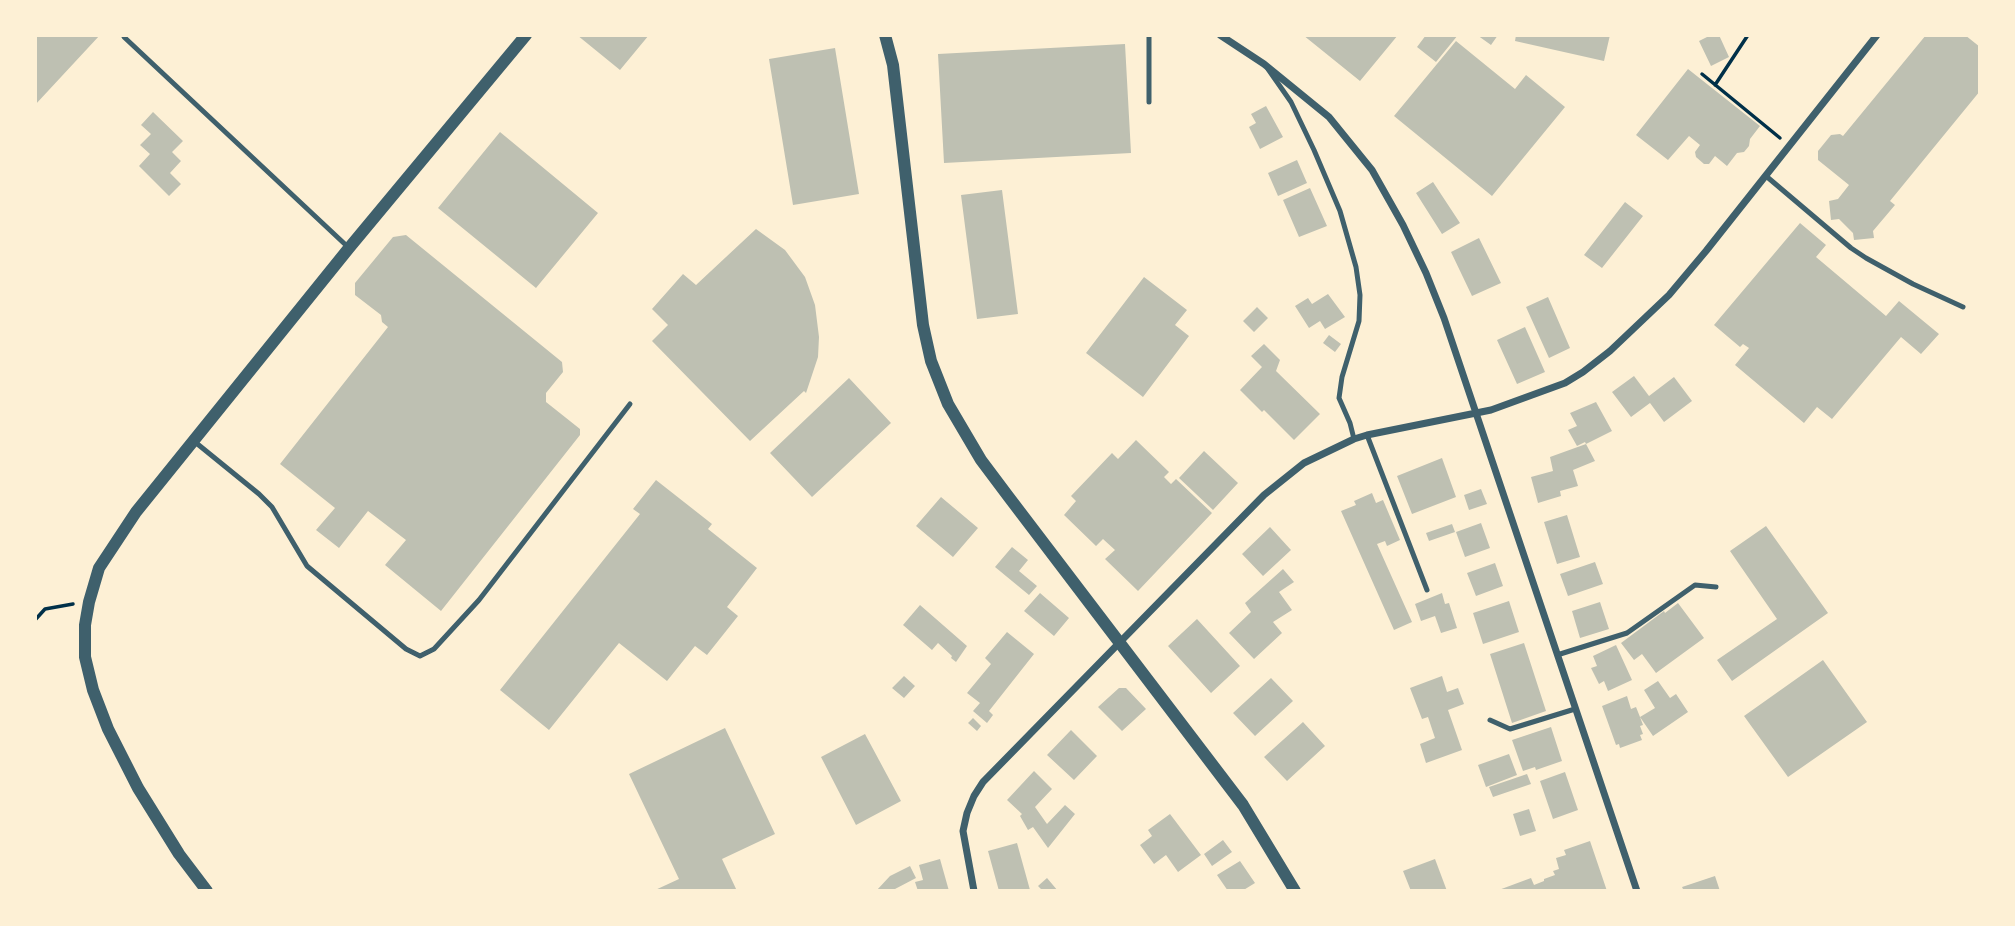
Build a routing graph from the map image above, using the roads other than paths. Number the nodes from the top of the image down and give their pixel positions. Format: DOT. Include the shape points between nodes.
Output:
graph roads {
  1 [pos="526,35"];
  2 [pos="885,35"];
  3 [pos="1149,35"];
  4 [pos="1220,35"];
  5 [pos="1877,35"];
  6 [pos="124,37"];
  7 [pos="1264,64"];
  8 [pos="1149,102"];
  9 [pos="1766,176"];
  10 [pos="349,248"];
  11 [pos="1963,307"];
  12 [pos="630,404"];
  13 [pos="1476,414"];
  14 [pos="1367,435"];
  15 [pos="1354,439"];
  16 [pos="194,441"];
  17 [pos="1716,587"];
  18 [pos="1427,590"];
  19 [pos="1119,642"];
  20 [pos="1557,656"];
  21 [pos="1575,709"];
  22 [pos="1490,720"];
  23 [pos="207,891"];
  24 [pos="974,891"];
  25 [pos="1295,891"];
  26 [pos="1637,891"];
  1 -- 10 [label="street"];
  2 -- 19 [label="street" via="923,325 939,384 982,460"];
  3 -- 8 [label="lane"];
  4 -- 7 [label="street"];
  5 -- 9 [label="street"];
  6 -- 10 [label="lane"];
  7 -- 13 [label="street" via="1329,117 1390,199 1430,284"];
  7 -- 15 [label="lane" via="1291,102 1314,150 1340,211 1356,267 1359,321 1339,398"];
  9 -- 11 [label="lane" via="1866,258"];
  9 -- 13 [label="street" via="1669,295 1610,351 1565,383"];
  10 -- 16 [label="street"];
  12 -- 16 [label="lane" via="479,600 435,649 420,656 307,566 272,507"];
  13 -- 14 [label="street"];
  13 -- 20 [label="street"];
  14 -- 15 [label="street"];
  14 -- 18 [label="lane"];
  15 -- 19 [label="street" via="1304,463 1275,486"];
  16 -- 23 [label="street" via="136,512 99,568 85,625 85,657 108,729 138,788 178,854"];
  17 -- 20 [label="lane" via="1695,585 1627,633"];
  19 -- 24 [label="street" via="993,770 974,796 963,831"];
  19 -- 25 [label="street" via="1243,805"];
  20 -- 21 [label="street"];
  21 -- 22 [label="lane" via="1510,729"];
  21 -- 26 [label="street"];
}
